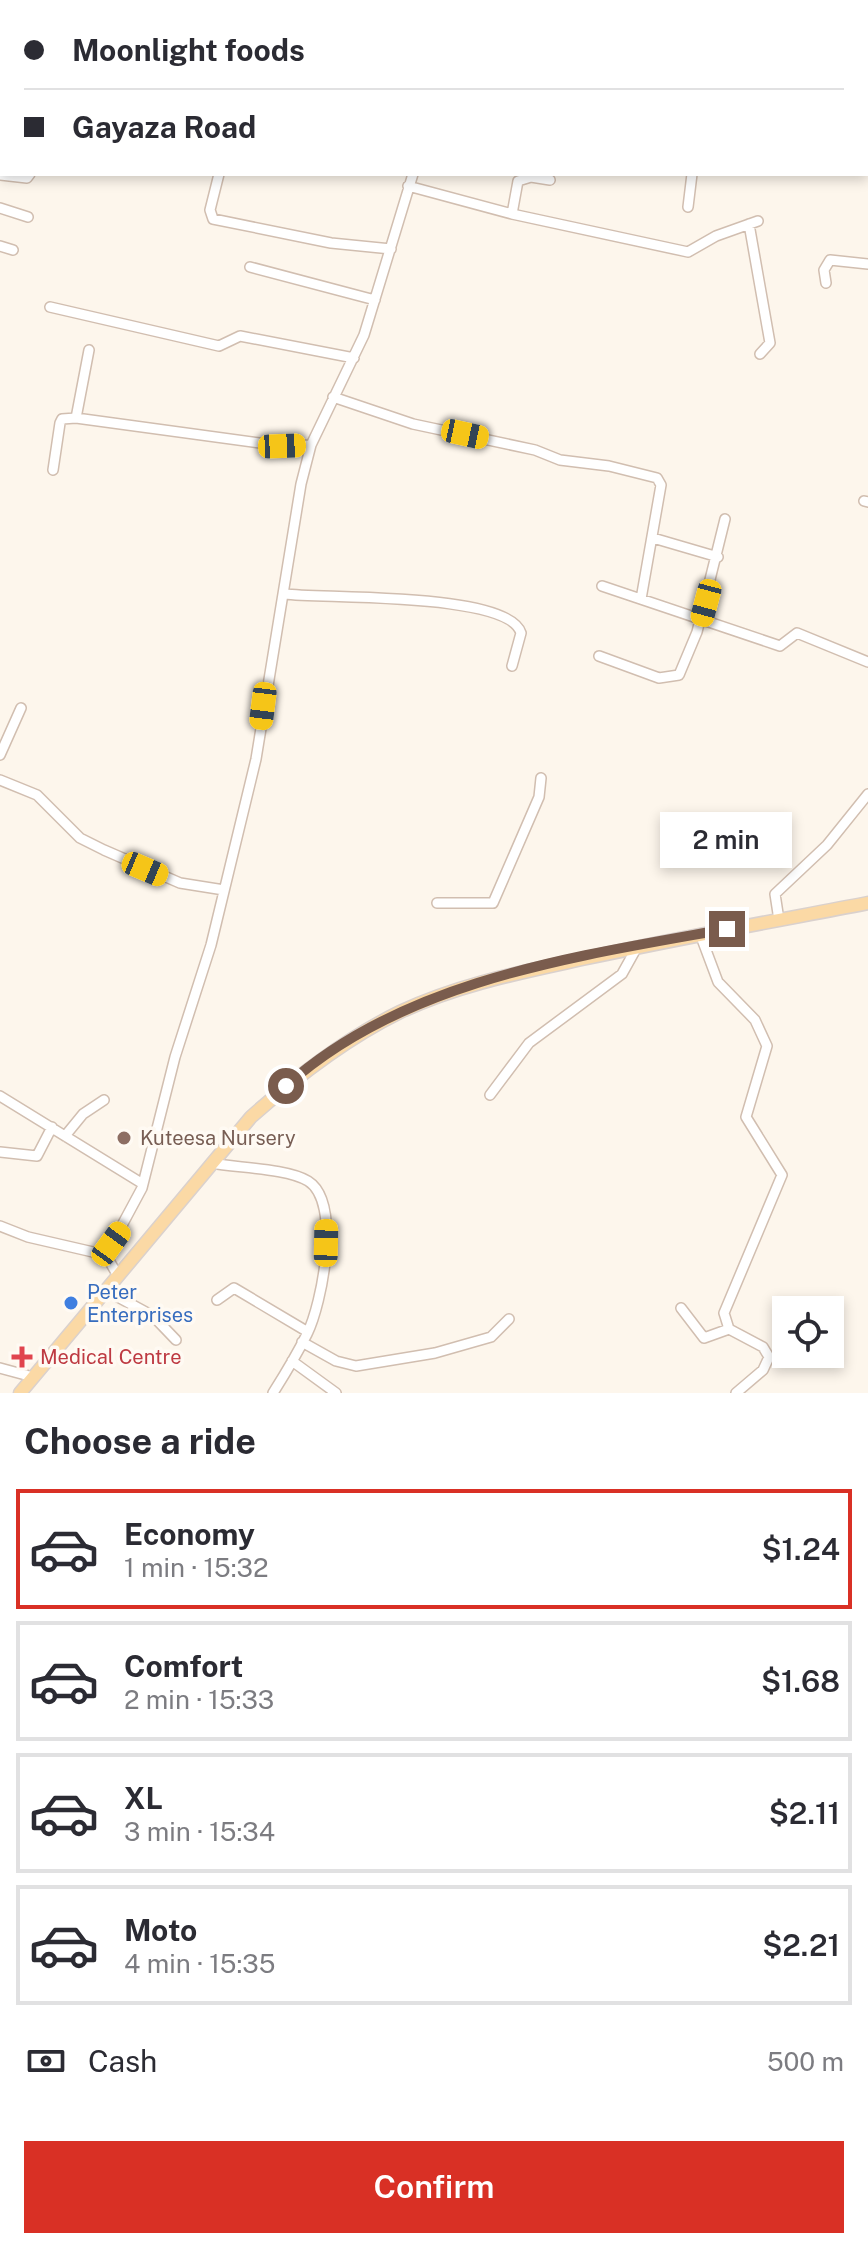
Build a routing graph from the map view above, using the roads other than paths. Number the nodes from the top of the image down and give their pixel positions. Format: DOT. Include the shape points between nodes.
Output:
graph roads {
  1 [pos="9,176"];
  2 [pos="28,176"];
  3 [pos="218,176"];
  4 [pos="412,176"];
  5 [pos="692,176"];
  6 [pos="550,180"];
  7 [pos="408,186"];
  8 [pos="688,207"];
  9 [pos="0,208"];
  10 [pos="512,214"];
  11 [pos="28,217"];
  12 [pos="0,246"];
  13 [pos="391,249"];
  14 [pos="13,250"];
  15 [pos="868,264"];
  16 [pos="250,267"];
  17 [pos="826,283"];
  18 [pos="375,300"];
  19 [pos="50,307"];
  20 [pos="89,350"];
  21 [pos="760,354"];
  22 [pos="354,358"];
  23 [pos="333,397"];
  24 [pos="76,418"];
  25 [pos="311,445"];
  26 [pos="53,470"];
  27 [pos="725,519"];
  28 [pos="653,538"];
  29 [pos="718,557"];
  30 [pos="602,586"];
  31 [pos="285,594"];
  32 [pos="641,599"];
  33 [pos="701,619"];
  34 [pos="599,656"];
  35 [pos="868,662"];
  36 [pos="512,666"];
  37 [pos="21,708"];
  38 [pos="0,755"];
  39 [pos="541,778"];
  40 [pos="0,780"];
  41 [pos="868,794"];
  42 [pos="224,890"];
  43 [pos="437,903"];
  44 [pos="868,903"];
  45 [pos="779,920"];
  46 [pos="700,934"];
  47 [pos="637,947"];
  48 [pos="490,1095"];
  49 [pos="0,1096"];
  50 [pos="104,1100"];
  51 [pos="52,1127"];
  52 [pos="65,1136"];
  53 [pos="0,1152"];
  54 [pos="211,1163"];
  55 [pos="143,1184"];
  56 [pos="0,1226"];
  57 [pos="106,1255"];
  58 [pos="118,1276"];
  59 [pos="105,1290"];
  60 [pos="217,1300"];
  61 [pos="681,1308"];
  62 [pos="509,1319"];
  63 [pos="729,1329"];
  64 [pos="308,1332"];
  65 [pos="176,1340"];
  66 [pos="302,1342"];
  67 [pos="292,1361"];
  68 [pos="0,1368"];
  69 [pos="33,1377"];
  70 [pos="20,1393"];
  71 [pos="273,1393"];
  72 [pos="336,1393"];
  73 [pos="736,1393"];
  1 -- 2 [label="street"];
  3 -- 13 [label="street" via="210,210 213,219 331,243"];
  4 -- 7 [label="street"];
  5 -- 8 [label="street"];
  6 -- 10 [label="street" via="518,181"];
  7 -- 10 [label="street"];
  7 -- 13 [label="street"];
  9 -- 11 [label="street"];
  10 -- 21 [label="street" via="688,252 754,223 770,343"];
  12 -- 14 [label="street"];
  13 -- 18 [label="street"];
  15 -- 17 [label="street" via="830,260 824,270"];
  16 -- 18 [label="street"];
  18 -- 22 [label="street"];
  19 -- 22 [label="street" via="219,346 240,336"];
  20 -- 24 [label="street"];
  22 -- 23 [label="street"];
  23 -- 25 [label="street"];
  23 -- 28 [label="street" via="413,424 657,478 661,485"];
  24 -- 25 [label="street" via="282,446"];
  24 -- 26 [label="street" via="60,423"];
  25 -- 31 [label="street"];
  27 -- 29 [label="street"];
  28 -- 29 [label="street"];
  28 -- 32 [label="street"];
  29 -- 33 [label="street"];
  30 -- 32 [label="street"];
  31 -- 36 [label="street" via="403,597 512,621 521,633"];
  31 -- 42 [label="street" via="257,753"];
  32 -- 33 [label="street"];
  33 -- 34 [label="street" via="684,668 671,678"];
  33 -- 35 [label="street" via="783,647 792,633 803,634"];
  37 -- 38 [label="street"];
  39 -- 43 [label="street" via="539,797 493,903"];
  40 -- 42 [label="street" via="37,795 80,838 104,850 180,883"];
  41 -- 45 [label="street" via="827,845 775,894"];
  42 -- 55 [label="street"];
  44 -- 45 [label="main road"];
  45 -- 46 [label="main road"];
  46 -- 47 [label="main road"];
  46 -- 63 [label="street" via="718,982 755,1020 764,1038 766,1052 746,1117 782,1175 724,1313"];
  47 -- 48 [label="street" via="622,974 529,1043"];
  47 -- 54 [label="main road" via="468,985 400,1012 292,1080"];
  49 -- 51 [label="street"];
  50 -- 52 [label="street"];
  51 -- 52 [label="street"];
  51 -- 53 [label="street" via="37,1156"];
  52 -- 55 [label="street"];
  54 -- 58 [label="main road"];
  54 -- 64 [label="street" via="296,1176 318,1190 327,1220 326,1243 319,1298"];
  55 -- 57 [label="street"];
  56 -- 57 [label="street"];
  57 -- 58 [label="street"];
  58 -- 59 [label="main road"];
  59 -- 65 [label="street" via="153,1316"];
  59 -- 69 [label="main road"];
  60 -- 64 [label="street" via="234,1288"];
  61 -- 63 [label="street" via="704,1338"];
  62 -- 66 [label="street" via="491,1337 356,1366"];
  63 -- 73 [label="street" via="763,1347 769,1357 763,1370"];
  64 -- 66 [label="street"];
  66 -- 67 [label="street"];
  67 -- 71 [label="street"];
  67 -- 72 [label="street"];
  68 -- 69 [label="street"];
  69 -- 70 [label="main road"];
}
